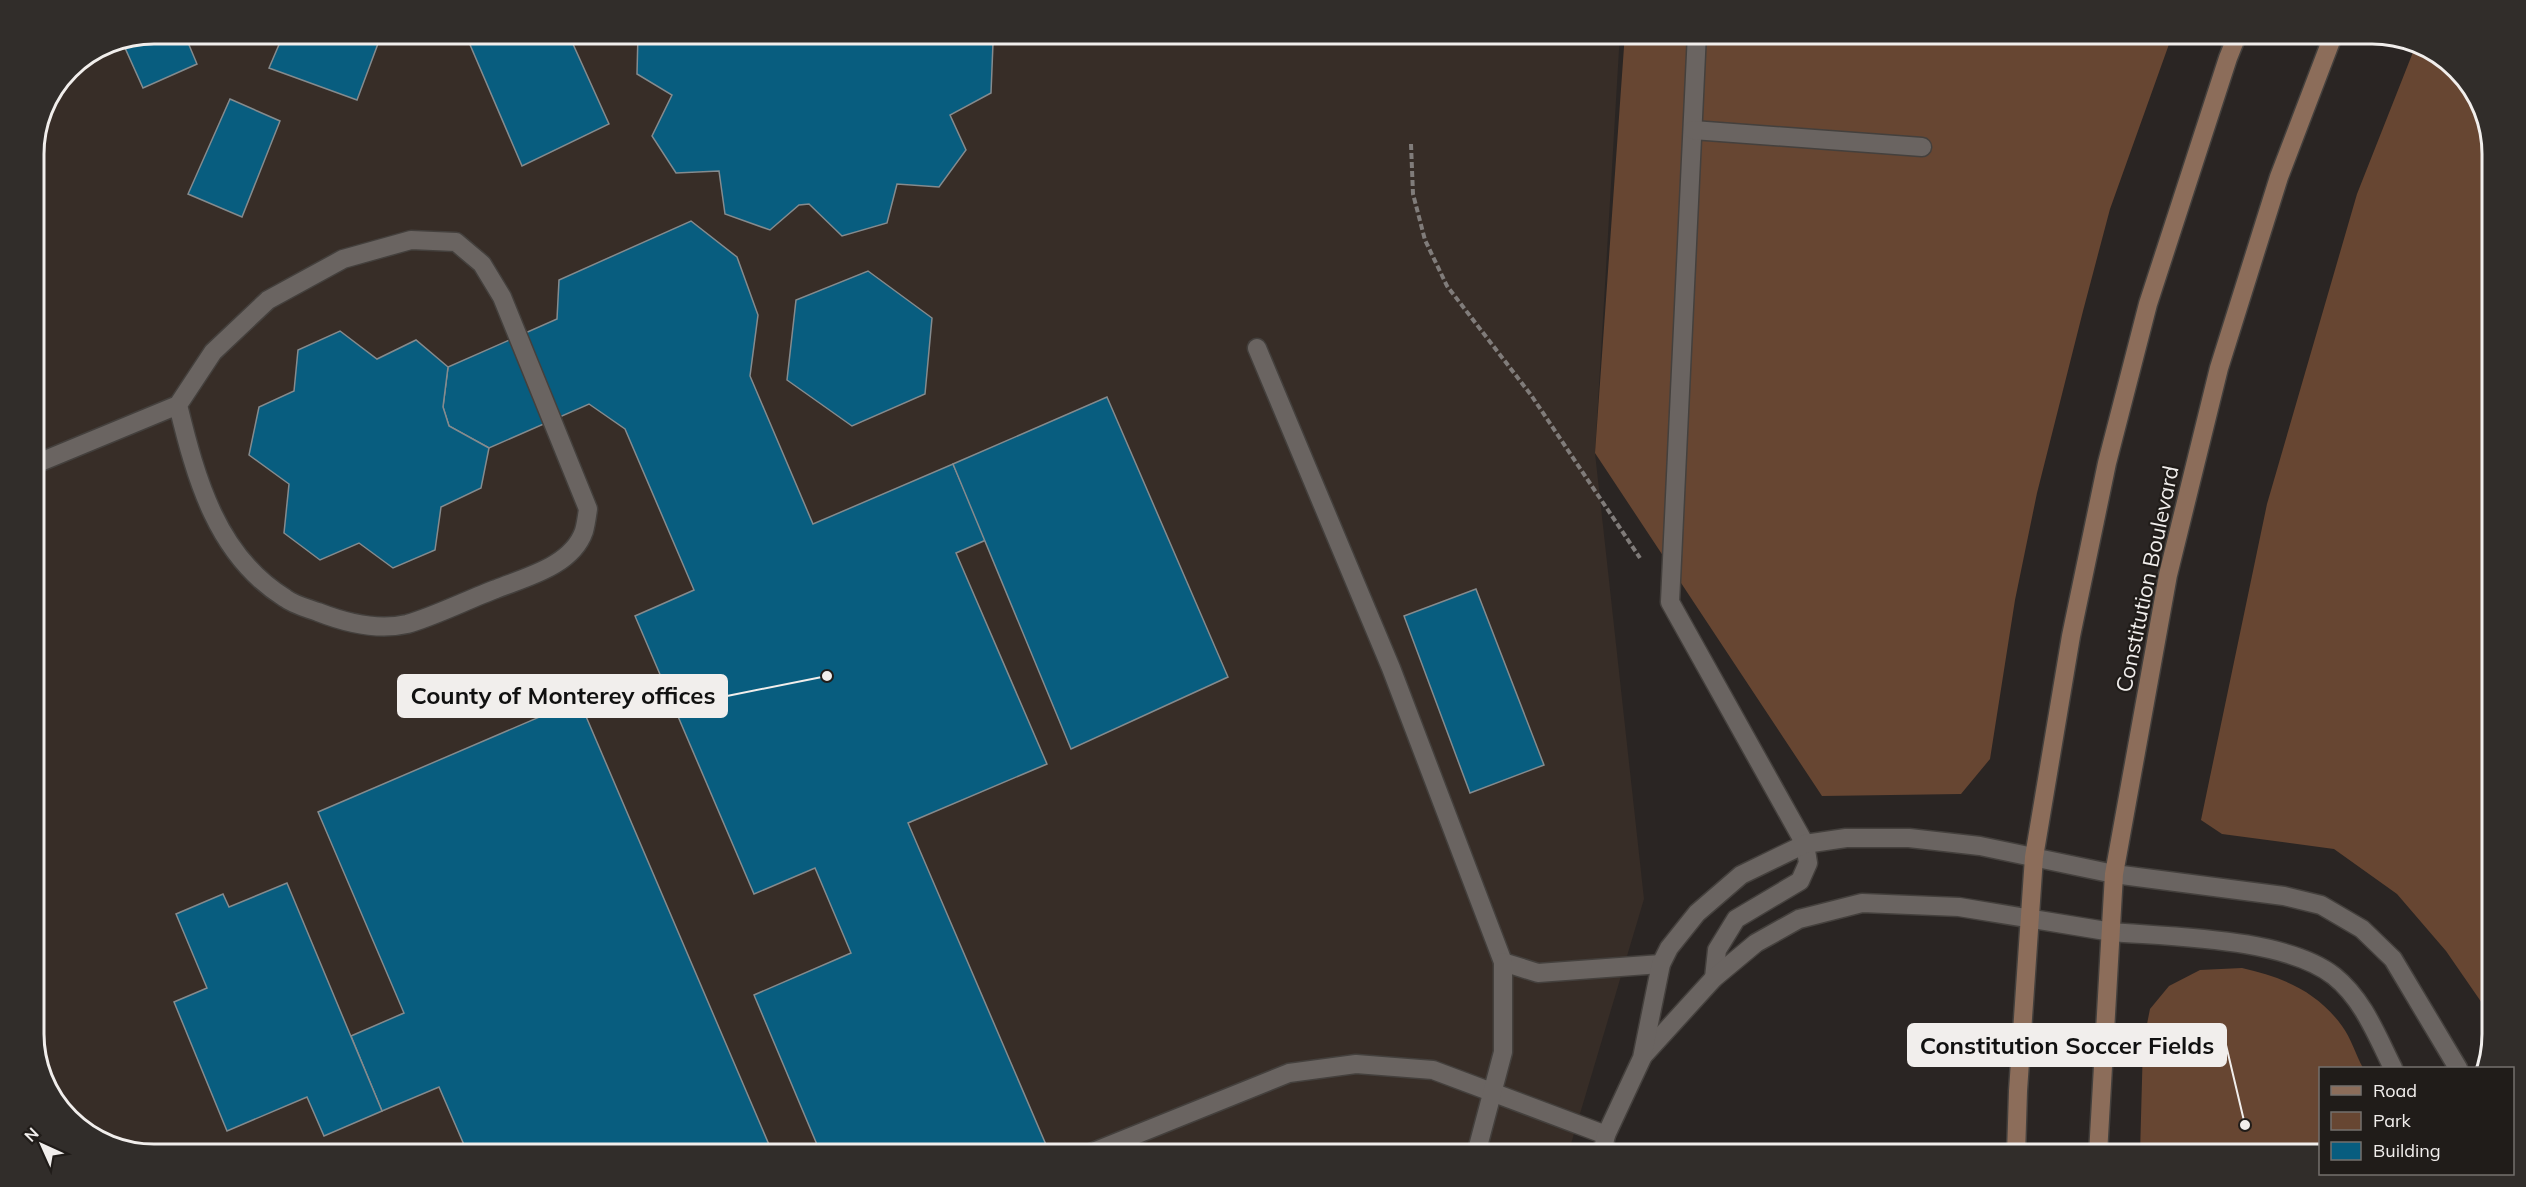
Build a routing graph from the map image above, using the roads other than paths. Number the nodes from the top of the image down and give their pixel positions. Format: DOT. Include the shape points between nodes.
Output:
graph roads {
  1 [pos="1697,44"];
  2 [pos="2234,44"];
  3 [pos="2330,44"];
  4 [pos="1693,130"];
  5 [pos="1922,147"];
  6 [pos="1257,348"];
  7 [pos="178,405"];
  8 [pos="44,460"];
  9 [pos="1805,844"];
  10 [pos="2034,857"];
  11 [pos="2114,874"];
  12 [pos="2028,919"];
  13 [pos="2112,932"];
  14 [pos="1503,962"];
  15 [pos="1660,964"];
  16 [pos="1714,978"];
  17 [pos="1642,1058"];
  18 [pos="2392,1067"];
  19 [pos="2457,1067"];
  20 [pos="1493,1091"];
  21 [pos="1606,1135"];
  22 [pos="1113,1144"];
  23 [pos="1479,1144"];
  24 [pos="1604,1144"];
  25 [pos="2017,1144"];
  26 [pos="2099,1144"];
  1 -- 4 [label="street"];
  2 -- 10 [label="main road" via="2148,304 2107,463 2071,636"];
  3 -- 11 [label="main road, Constitution Boulevard" via="2279,177 2219,368 2168,575"];
  4 -- 5 [label="street"];
  4 -- 9 [label="street" via="1670,602"];
  6 -- 14 [label="street" via="1391,668"];
  7 -- 7 [label="street" via="213,352 268,300 343,259 411,240 456,242 482,264 502,297 588,509 584,533 568,554 546,569 406,624 368,627 331,617 286,599 250,572 225,539 201,488"];
  7 -- 8 [label="street"];
  9 -- 10 [label="street" via="1846,838 1909,838"];
  9 -- 15 [label="street" via="1741,875 1697,912"];
  9 -- 16 [label="street" via="1808,863 1800,880 1736,919 1717,951"];
  10 -- 11 [label="street"];
  10 -- 12 [label="main road"];
  11 -- 13 [label="main road, Constitution Boulevard"];
  11 -- 19 [label="street" via="2284,896 2320,905 2362,929 2393,959"];
  12 -- 13 [label="street"];
  12 -- 16 [label="street" via="1959,907 1862,903 1799,919 1756,943"];
  12 -- 25 [label="main road"];
  13 -- 18 [label="street" via="2259,946 2305,960 2334,976 2362,1006"];
  13 -- 26 [label="main road, Constitution Boulevard"];
  14 -- 15 [label="street" via="1538,974"];
  14 -- 20 [label="street" via="1503,1052"];
  15 -- 17 [label="street"];
  16 -- 17 [label="street"];
  17 -- 21 [label="street"];
  20 -- 21 [label="street"];
  20 -- 22 [label="street" via="1433,1070 1356,1064 1289,1073"];
  20 -- 23 [label="street"];
  21 -- 24 [label="street"];
}
